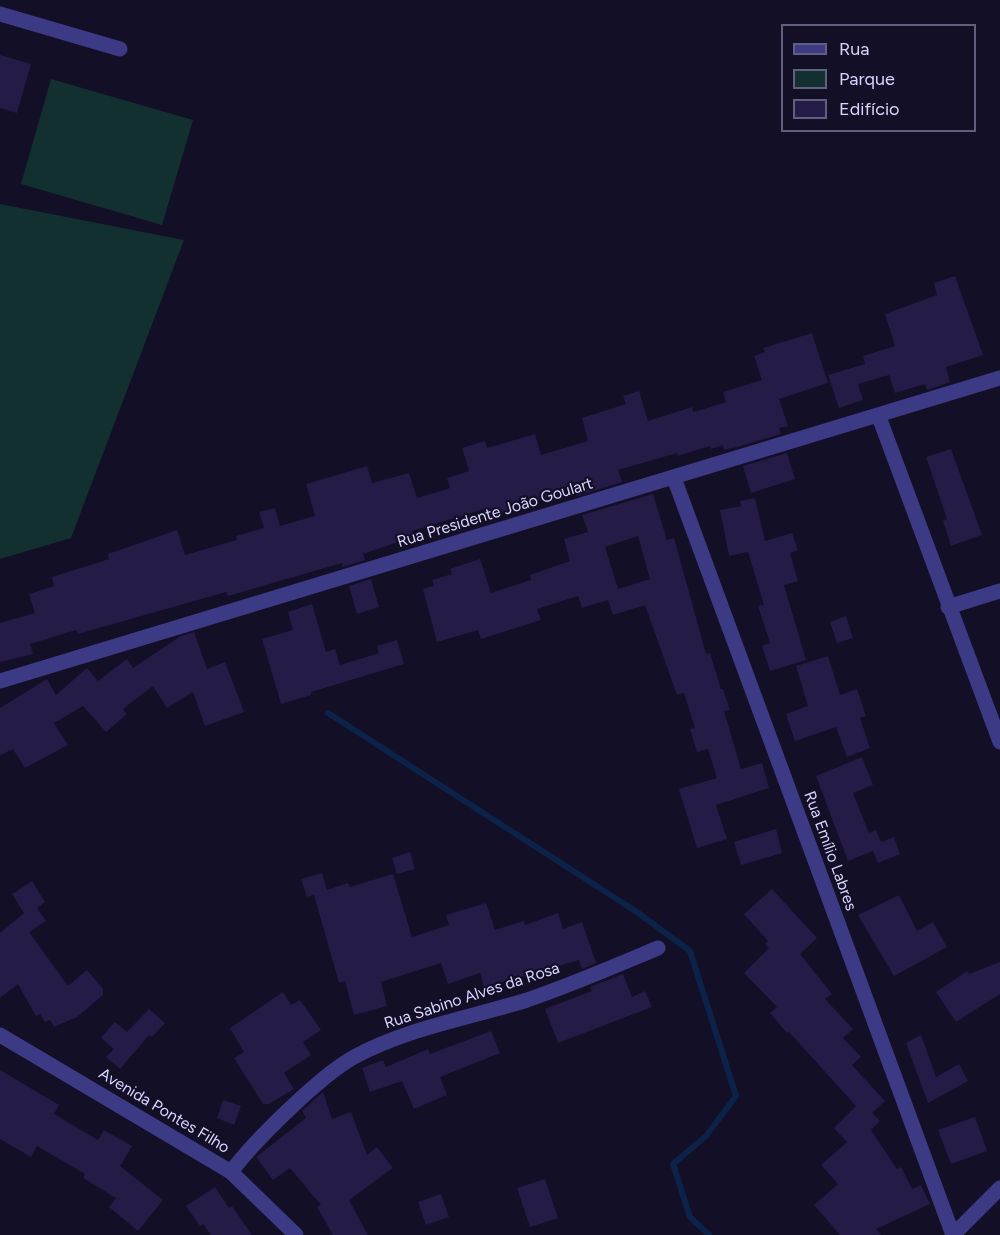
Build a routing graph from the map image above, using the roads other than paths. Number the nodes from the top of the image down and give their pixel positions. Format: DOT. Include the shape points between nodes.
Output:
graph roads {
  1 [pos="0,14"];
  2 [pos="120,49"];
  3 [pos="1000,378"];
  4 [pos="879,417"];
  5 [pos="674,478"];
  6 [pos="1000,591"];
  7 [pos="948,607"];
  8 [pos="0,681"];
  9 [pos="1000,742"];
  10 [pos="658,948"];
  11 [pos="0,1035"];
  12 [pos="231,1172"];
  13 [pos="1000,1188"];
  14 [pos="296,1235"];
  15 [pos="953,1235"];
  1 -- 2 [label="street"];
  3 -- 4 [label="street, Rua Presidente João Goulart"];
  4 -- 5 [label="street, Rua Presidente João Goulart"];
  4 -- 7 [label="street"];
  5 -- 8 [label="street, Rua Presidente João Goulart"];
  5 -- 15 [label="street, Rua Emílio Labres"];
  6 -- 7 [label="street"];
  7 -- 9 [label="street"];
  10 -- 12 [label="street, Rua Sabino Alves da Rosa" via="527,999 404,1035 353,1058 246,1152"];
  11 -- 12 [label="street, Avenida Pontes Filho"];
  12 -- 14 [label="street, Avenida Pontes Filho"];
  13 -- 15 [label="street"];
}
